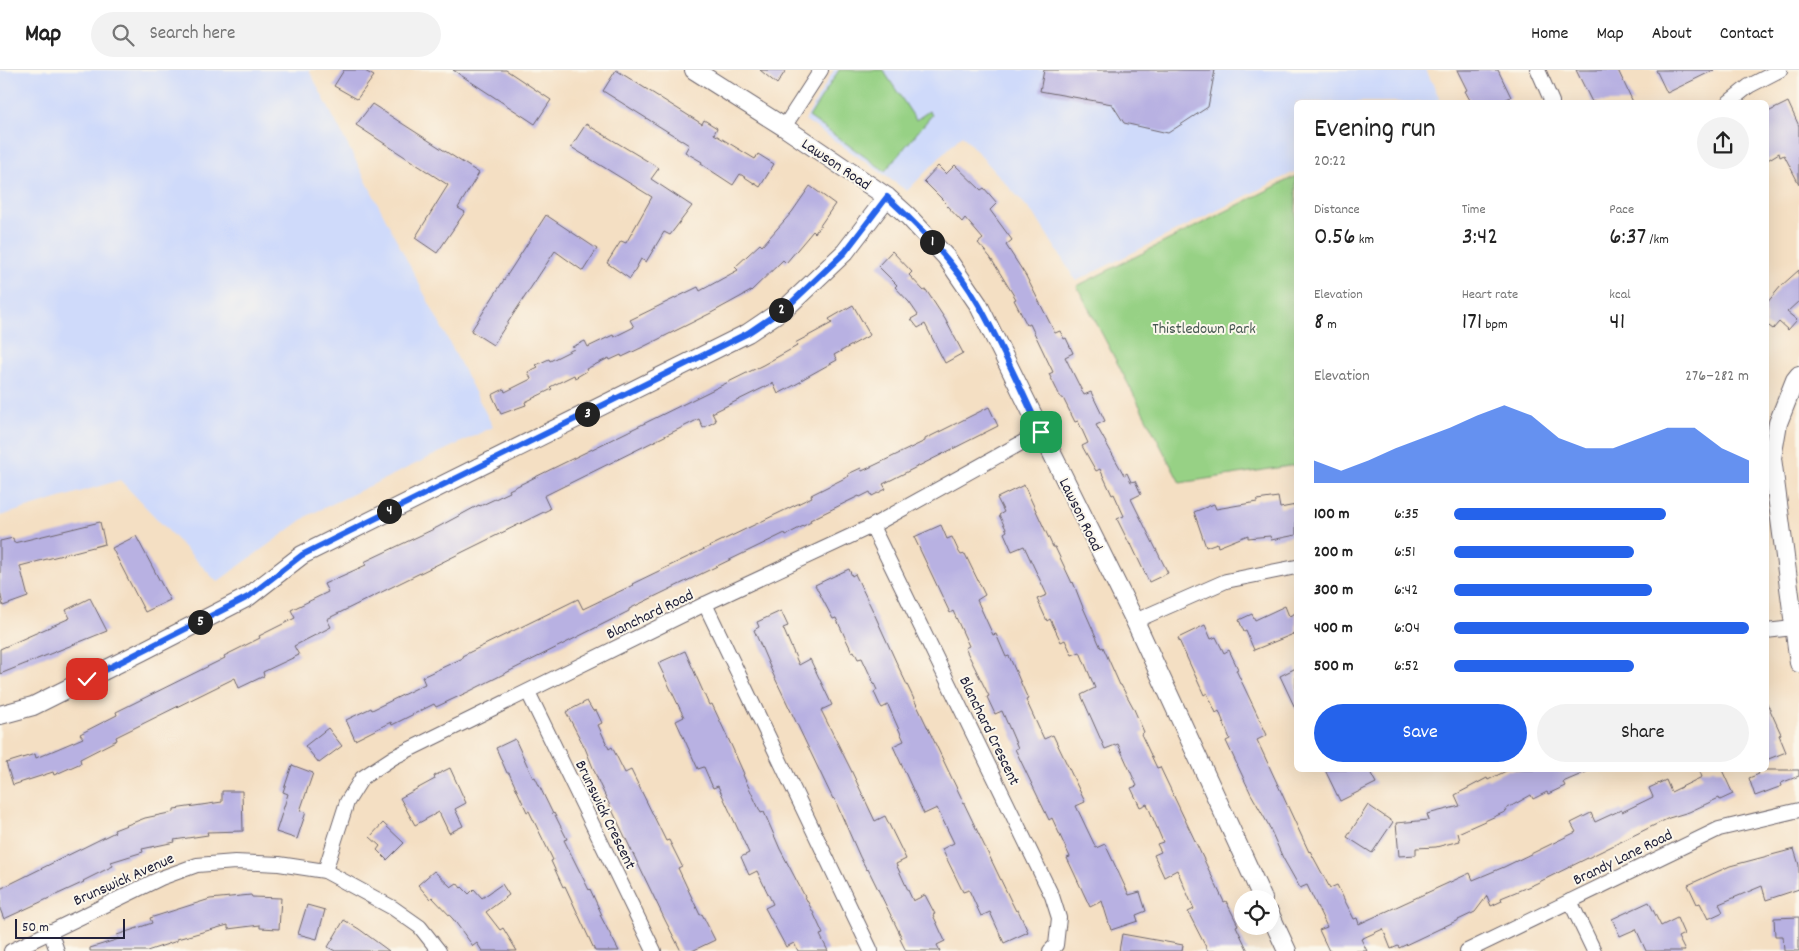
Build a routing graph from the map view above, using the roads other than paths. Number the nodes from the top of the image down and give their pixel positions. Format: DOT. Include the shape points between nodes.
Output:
graph roads {
  1 [pos="694,70"];
  2 [pos="821,70"];
  3 [pos="1538,70"];
  4 [pos="1780,70"];
  5 [pos="1551,100"];
  6 [pos="1732,100"];
  7 [pos="784,127"];
  8 [pos="887,197"];
  9 [pos="1799,375"];
  10 [pos="1041,432"];
  11 [pos="1769,458"];
  12 [pos="872,526"];
  13 [pos="1294,567"];
  14 [pos="705,604"];
  15 [pos="1134,621"];
  16 [pos="1793,628"];
  17 [pos="1769,631"];
  18 [pos="1799,663"];
  19 [pos="528,692"];
  20 [pos="0,715"];
  21 [pos="1799,810"];
  22 [pos="326,871"];
  23 [pos="1259,890"];
  24 [pos="1570,901"];
  25 [pos="50,932"];
  26 [pos="1279,934"];
  27 [pos="11,951"];
  28 [pos="57,951"];
  29 [pos="439,951"];
  30 [pos="654,951"];
  31 [pos="871,951"];
  32 [pos="1050,951"];
  33 [pos="1287,951"];
  34 [pos="1467,951"];
  35 [pos="1594,951"];
  1 -- 7 [label="street, Lawson Road"];
  2 -- 7 [label="street"];
  3 -- 5 [label="street"];
  4 -- 6 [label="street" via="1749,86"];
  7 -- 8 [label="street, Lawson Road"];
  8 -- 10 [label="street, Lawson Road" via="946,258 978,304"];
  8 -- 20 [label="street" via="845,252 788,306 748,333 302,555 248,597 142,652 33,706"];
  9 -- 11 [label="street" via="1778,423"];
  10 -- 12 [label="street, Blanchard Road"];
  10 -- 15 [label="street, Lawson Road"];
  11 -- 16 [label="street"];
  12 -- 14 [label="street, Blanchard Road"];
  12 -- 32 [label="street, Blanchard Crescent" via="1052,896 1059,918 1056,945"];
  13 -- 15 [label="street" via="1226,581"];
  14 -- 19 [label="street, Blanchard Road"];
  14 -- 31 [label="street"];
  15 -- 23 [label="street, Lawson Road"];
  16 -- 17 [label="street"];
  16 -- 18 [label="street"];
  19 -- 22 [label="street, Blanchard Road" via="394,758 362,778 347,802"];
  19 -- 30 [label="street, Brunswick Crescent"];
  21 -- 24 [label="street, Brandy Lane Road" via="1719,829"];
  22 -- 25 [label="street, Brunswick Avenue" via="236,862 197,865 161,878"];
  22 -- 29 [label="street, Brunswick Avenue" via="393,908 420,927"];
  24 -- 34 [label="street, Brandy Lane Road"];
  24 -- 35 [label="street"];
  25 -- 27 [label="street, Brunswick Avenue"];
  25 -- 28 [label="street"];
  26 -- 33 [label="street"];
}
